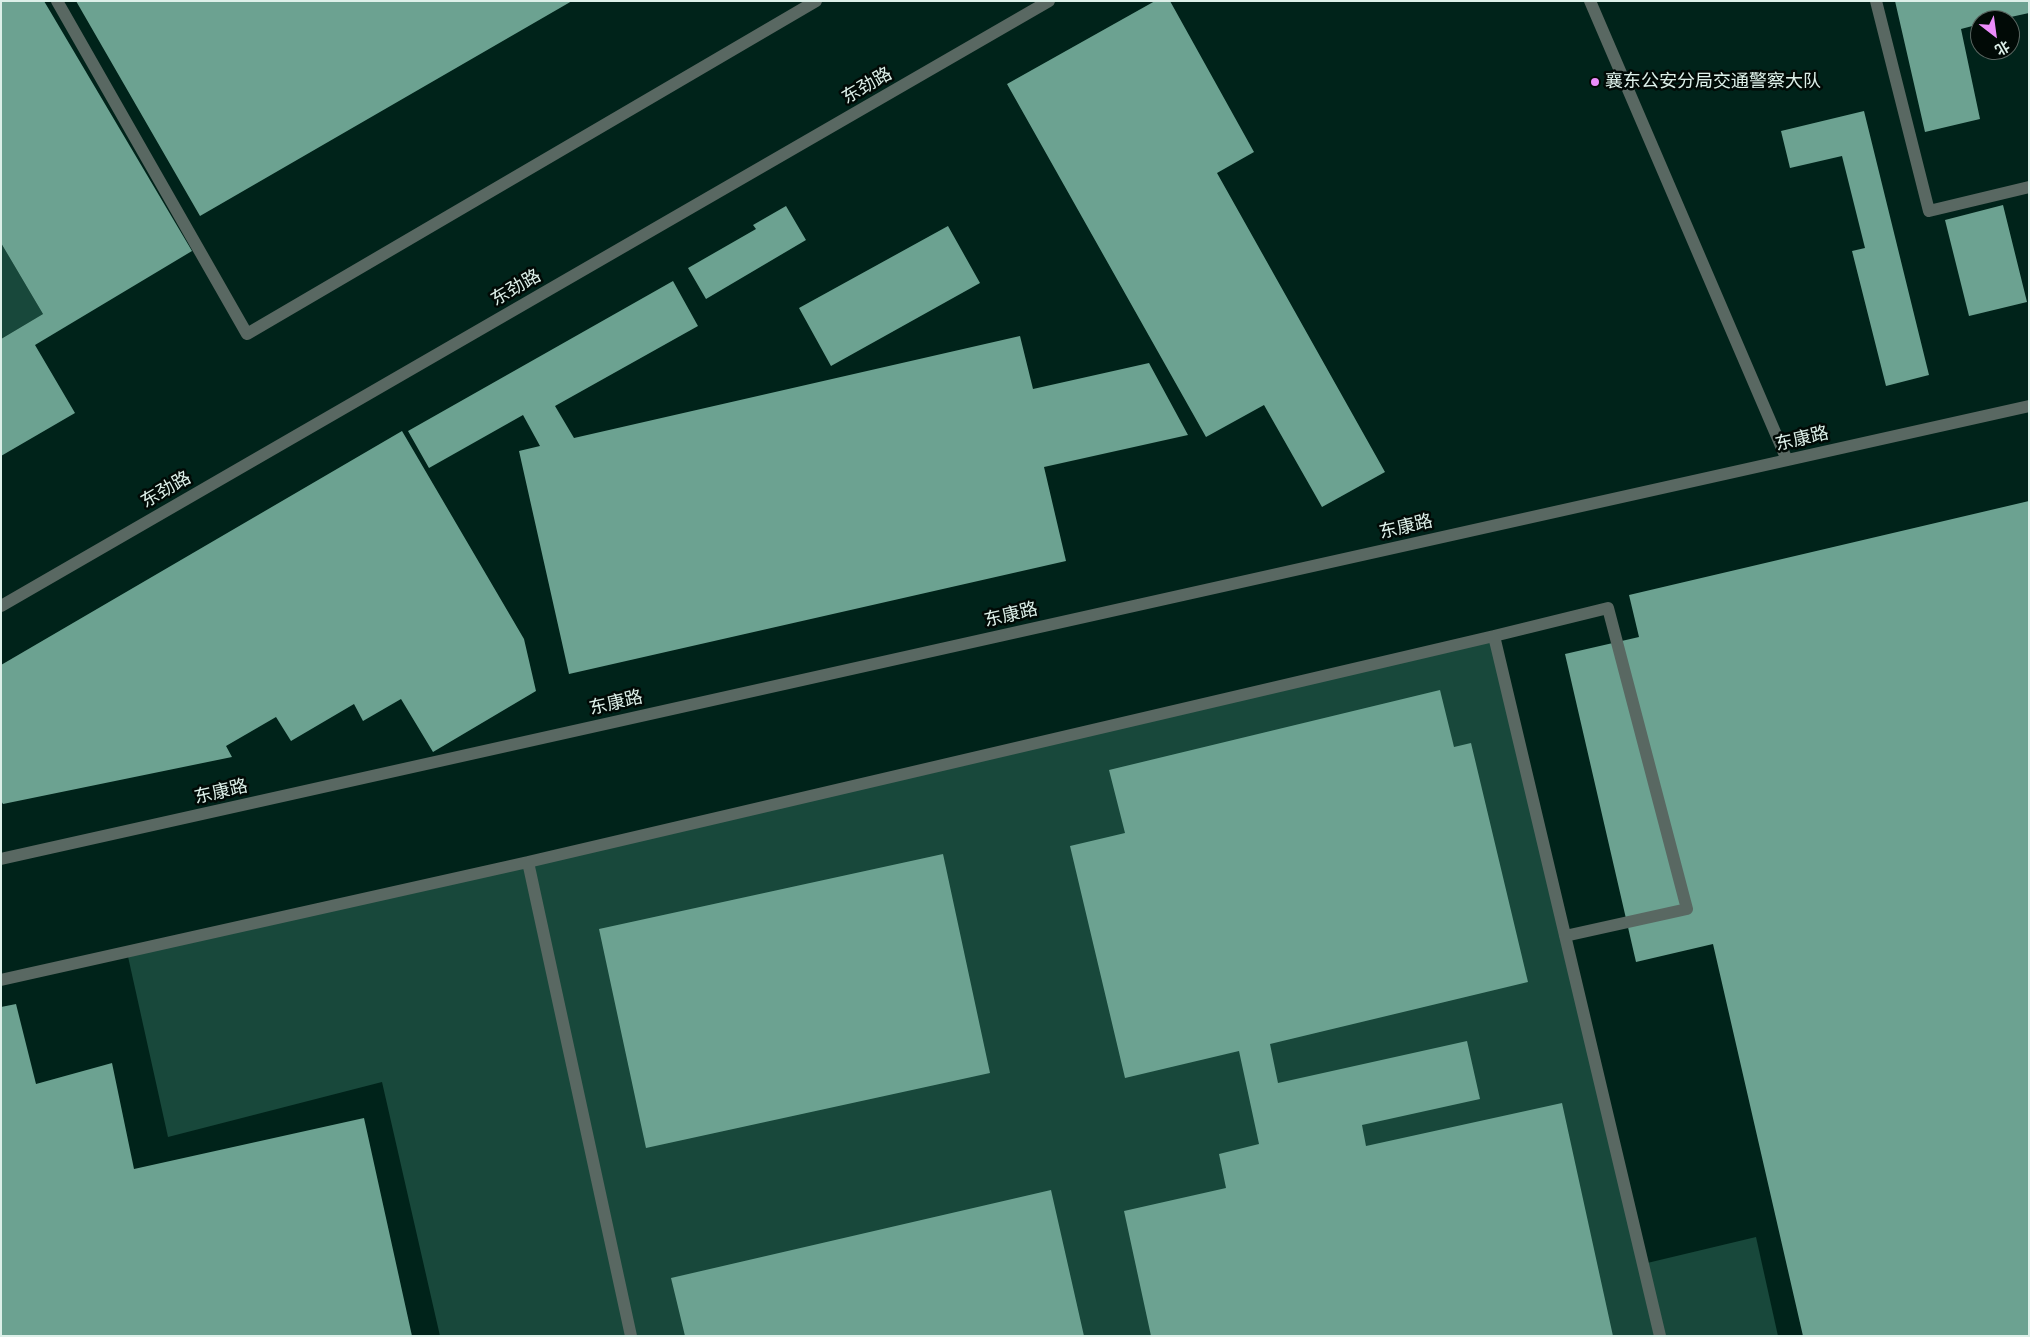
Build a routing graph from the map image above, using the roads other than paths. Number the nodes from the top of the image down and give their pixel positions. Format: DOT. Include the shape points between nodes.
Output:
graph roads {
  1 [pos="57,1"];
  2 [pos="816,1"];
  3 [pos="1049,1"];
  4 [pos="1590,1"];
  5 [pos="1876,1"];
  6 [pos="2029,187"];
  7 [pos="2029,406"];
  8 [pos="1788,460"];
  9 [pos="1,606"];
  10 [pos="1494,636"];
  11 [pos="1,859"];
  12 [pos="528,862"];
  13 [pos="1565,936"];
  14 [pos="1,980"];
  15 [pos="631,1336"];
  16 [pos="1660,1336"];
  1 -- 2 [label="street" via="247,334"];
  3 -- 9 [label="street, 东劲路"];
  4 -- 8 [label="street"];
  5 -- 6 [label="street" via="1929,211"];
  7 -- 8 [label="street, 东康路"];
  8 -- 11 [label="street, 东康路"];
  10 -- 12 [label="street"];
  10 -- 13 [label="street"];
  10 -- 13 [label="street" via="1608,608 1687,909"];
  12 -- 14 [label="street"];
  12 -- 15 [label="street"];
  13 -- 16 [label="street"];
}
